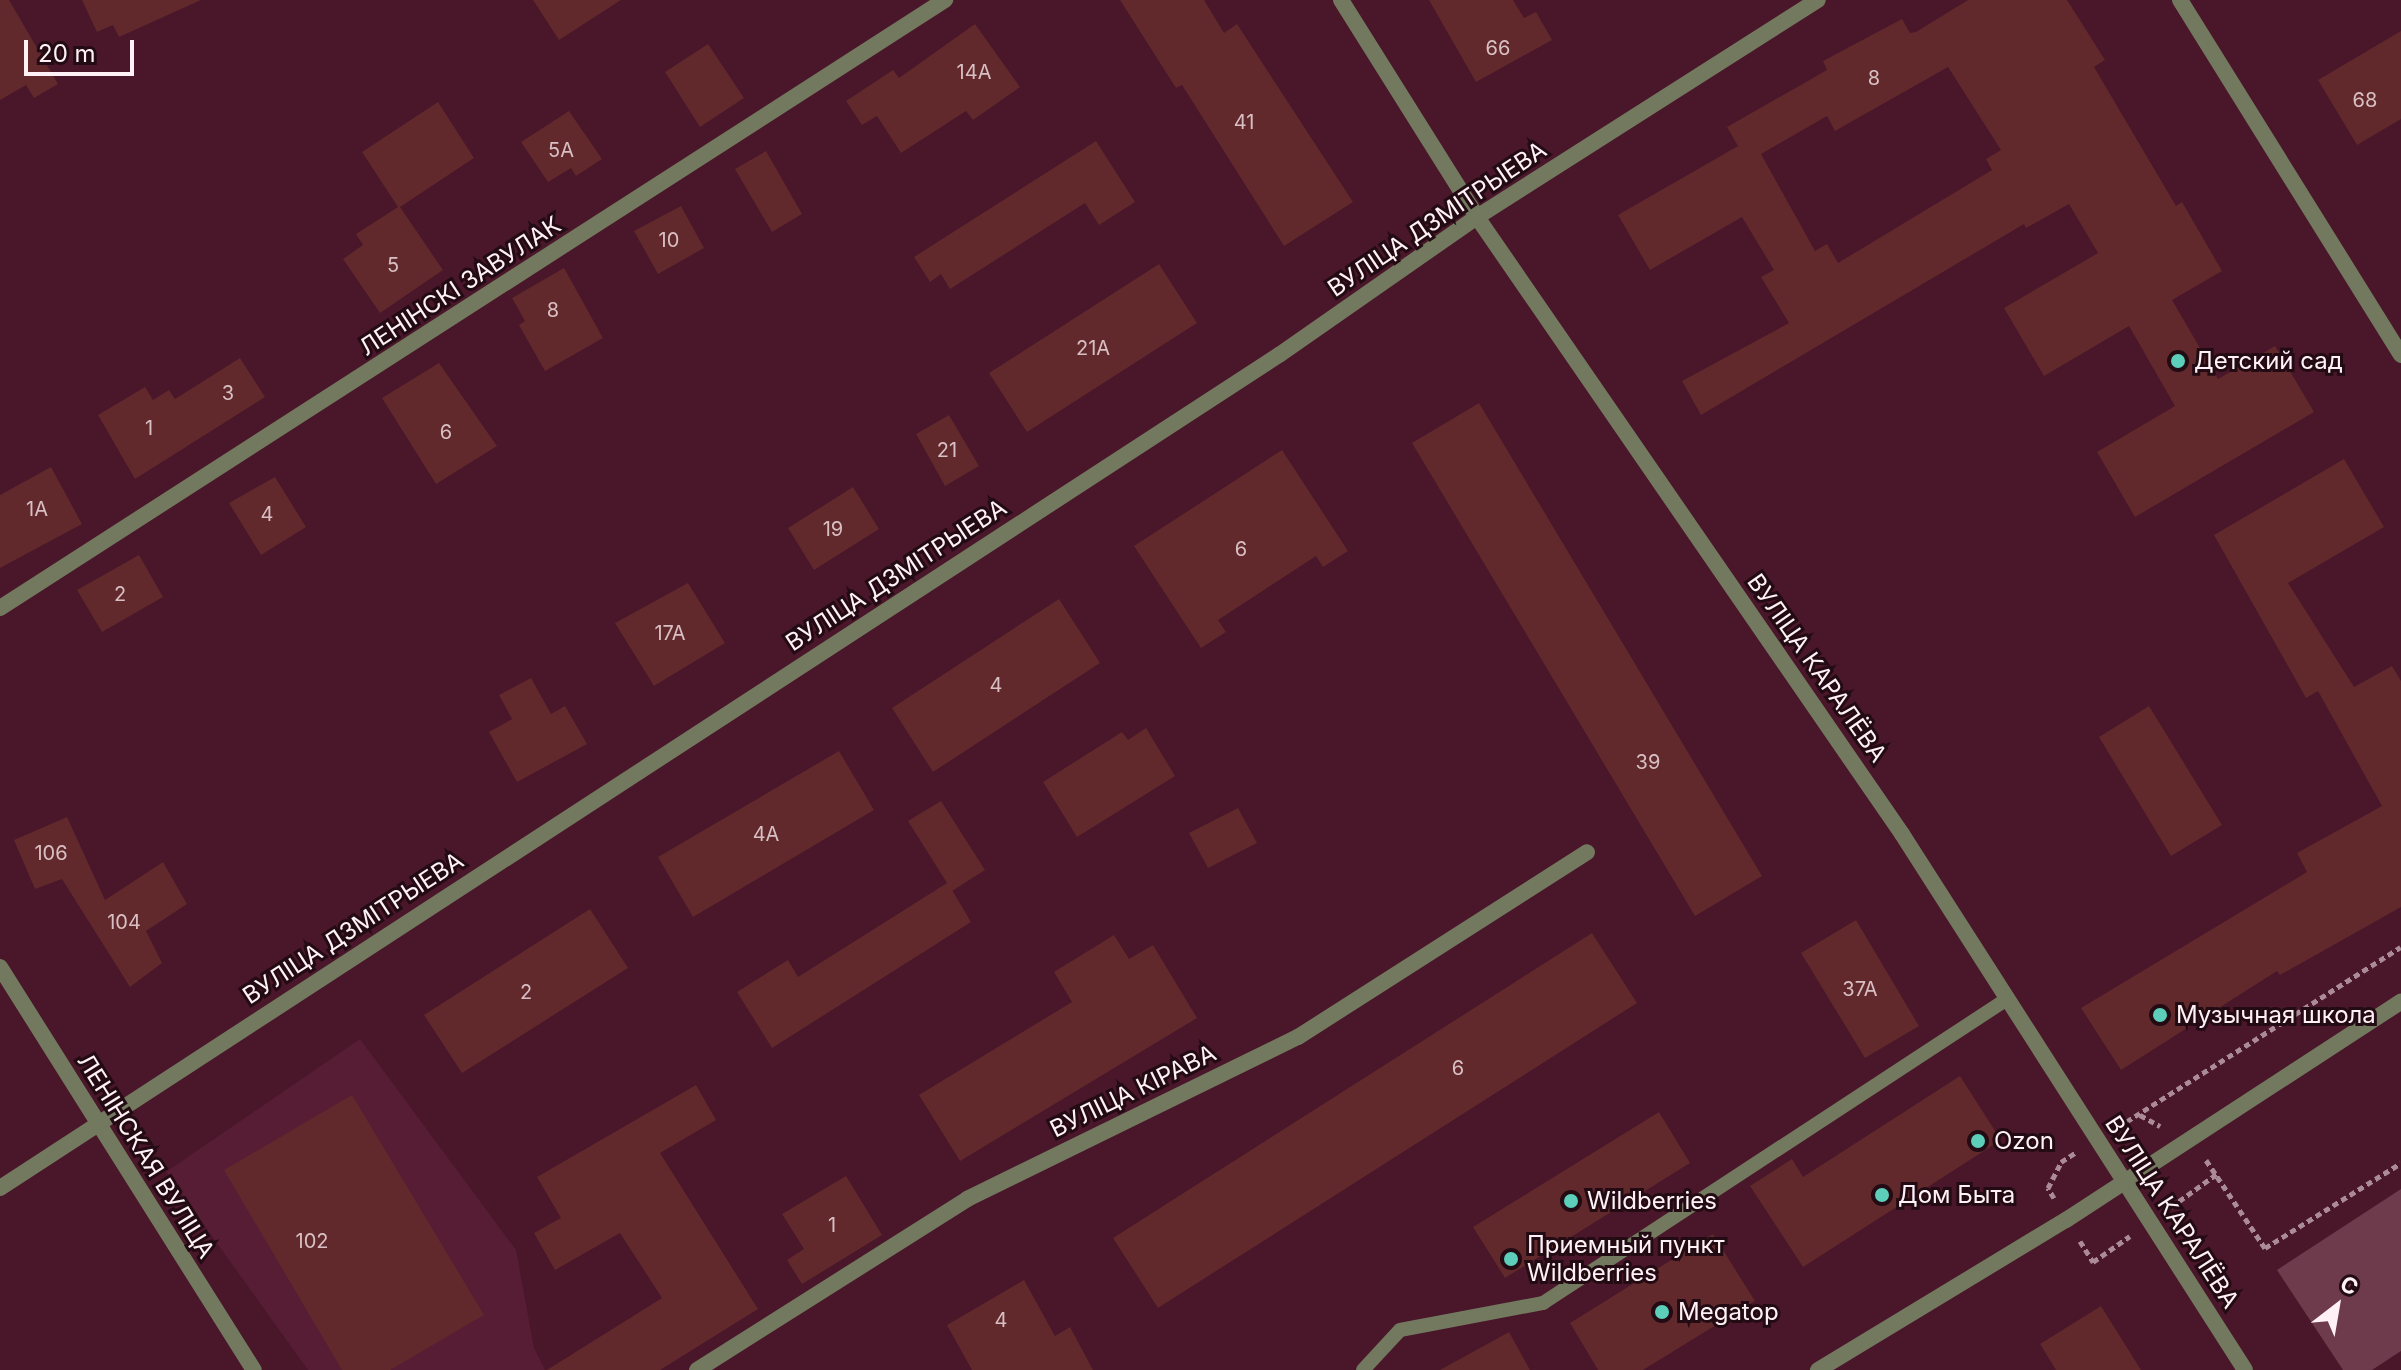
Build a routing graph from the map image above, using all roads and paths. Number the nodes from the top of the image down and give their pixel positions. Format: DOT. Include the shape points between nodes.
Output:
graph roads {
  1 [pos="945,0"];
  2 [pos="1341,0"];
  3 [pos="1818,0"];
  4 [pos="2180,0"];
  5 [pos="1477,217"];
  6 [pos="2401,355"];
  7 [pos="0,608"];
  8 [pos="1587,852"];
  9 [pos="2401,947"];
  10 [pos="0,967"];
  11 [pos="2007,999"];
  12 [pos="2401,1002"];
  13 [pos="96,1124"];
  14 [pos="2188,1143"];
  15 [pos="2401,1163"];
  16 [pos="2123,1181"];
  17 [pos="0,1188"];
  18 [pos="254,1370"];
  19 [pos="697,1370"];
  20 [pos="1363,1370"];
  21 [pos="1818,1370"];
  22 [pos="2245,1370"];
  1 -- 7 [label="street, ЛЕНІНСКІ ЗАВУЛАК"];
  2 -- 5 [label="street, ВУЛІЦА КАРАЛЁВА"];
  3 -- 5 [label="street, ВУЛІЦА ДЗМІТРЫЕВА"];
  4 -- 6 [label="street"];
  5 -- 11 [label="street, ВУЛІЦА КАРАЛЁВА" via="1902,834"];
  5 -- 13 [label="street, ВУЛІЦА ДЗМІТРЫЕВА" via="1265,363"];
  8 -- 19 [label="street, ВУЛІЦА КІРАВА" via="1298,1037 967,1199"];
  9 -- 14 [label="path" via="2140,1115"];
  10 -- 13 [label="street, ЛЕНІНСКАЯ ВУЛІЦА"];
  11 -- 16 [label="street, ВУЛІЦА КАРАЛЁВА"];
  11 -- 20 [label="lane" via="1543,1303 1400,1330"];
  12 -- 14 [label="street"];
  13 -- 17 [label="street, ВУЛІЦА ДЗМІТРЫЕВА"];
  13 -- 18 [label="street, ЛЕНІНСКАЯ ВУЛІЦА"];
  14 -- 15 [label="path" via="2215,1168 2265,1248"];
  14 -- 16 [label="street"];
  16 -- 21 [label="street"];
  16 -- 22 [label="street, ВУЛІЦА КАРАЛЁВА"];
}
